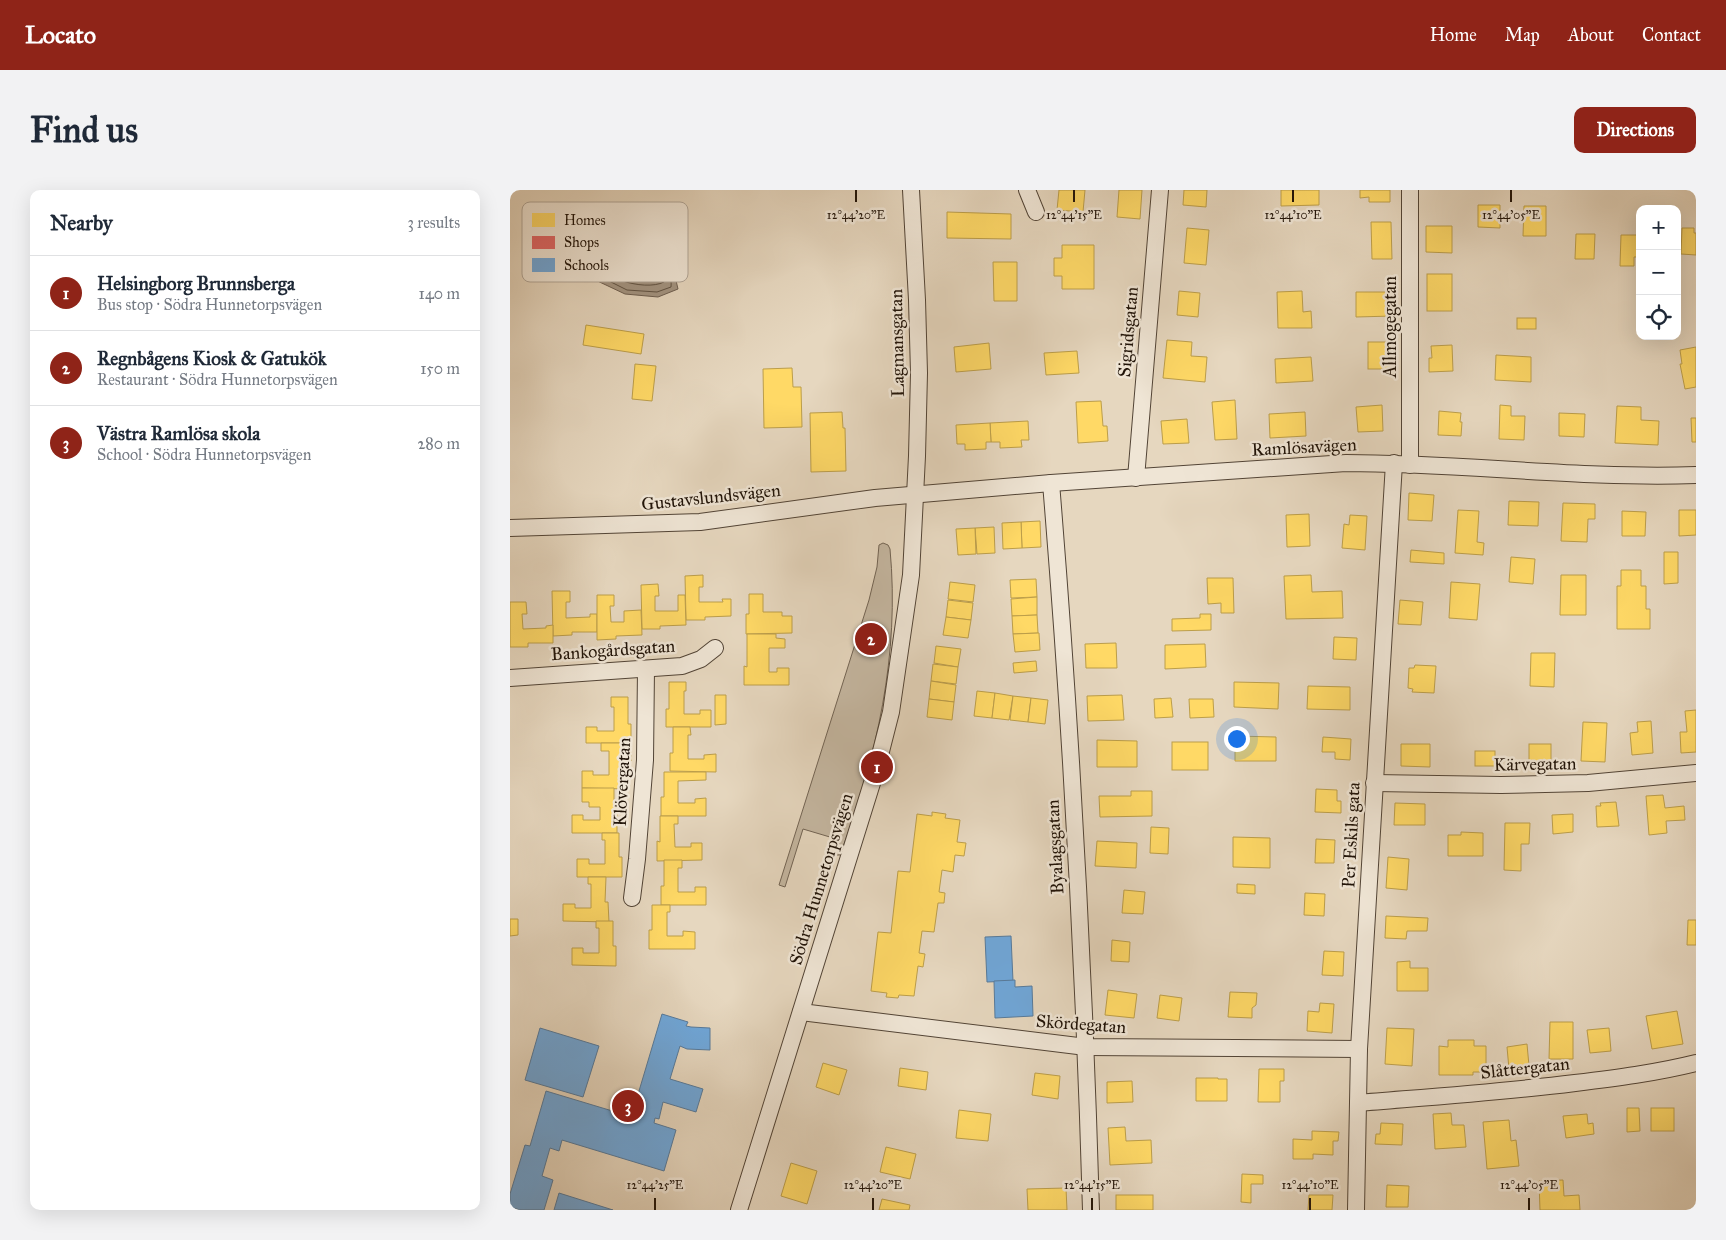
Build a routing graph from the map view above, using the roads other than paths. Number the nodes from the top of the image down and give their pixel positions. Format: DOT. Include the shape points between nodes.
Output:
graph roads {
  1 [pos="911,190"];
  2 [pos="1027,190"];
  3 [pos="1160,190"];
  4 [pos="1410,190"];
  5 [pos="1036,212"];
  6 [pos="1402,464"];
  7 [pos="1696,476"];
  8 [pos="1136,478"];
  9 [pos="1051,483"];
  10 [pos="915,495"];
  11 [pos="510,528"];
  12 [pos="715,648"];
  13 [pos="646,669"];
  14 [pos="510,678"];
  15 [pos="1696,773"];
  16 [pos="1374,783"];
  17 [pos="632,898"];
  18 [pos="800,1012"];
  19 [pos="1086,1047"];
  20 [pos="1359,1049"];
  21 [pos="1696,1063"];
  22 [pos="1358,1103"];
  23 [pos="744,1209"];
  24 [pos="1091,1210"];
  25 [pos="1356,1210"];
  1 -- 10 [label="street, Lagmansgatan" via="918,373"];
  2 -- 5 [label="street"];
  3 -- 8 [label="street, Sigridsgatan"];
  4 -- 6 [label="street, Allmogegatan"];
  6 -- 7 [label="street, Ramlösavägen"];
  6 -- 8 [label="street, Ramlösavägen" via="1346,464"];
  6 -- 16 [label="street, Per Eskils gata"];
  8 -- 9 [label="street, Ramlösavägen"];
  9 -- 10 [label="street, Ramlösavägen"];
  9 -- 19 [label="street, Byalagsgatan"];
  10 -- 11 [label="street, Gustavslundsvägen" via="700,522"];
  10 -- 18 [label="street, Södra Hunnetorpsvägen" via="911,575 891,712 877,767"];
  12 -- 13 [label="street, Bankogårdsgatan" via="682,666"];
  13 -- 14 [label="street, Bankogårdsgatan"];
  13 -- 17 [label="street, Klövergatan" via="645,760"];
  15 -- 16 [label="street, Kärvegatan" via="1588,783"];
  16 -- 20 [label="street, Per Eskils gata"];
  18 -- 19 [label="street, Skördegatan"];
  18 -- 23 [label="street, Södra Hunnetorpsvägen"];
  19 -- 20 [label="street, Skördegatan"];
  19 -- 24 [label="street, Byalagsgatan"];
  20 -- 22 [label="street, Per Eskils gata"];
  21 -- 22 [label="street, Slåttergatan" via="1511,1091"];
  22 -- 25 [label="street, Per Eskils gata"];
}
